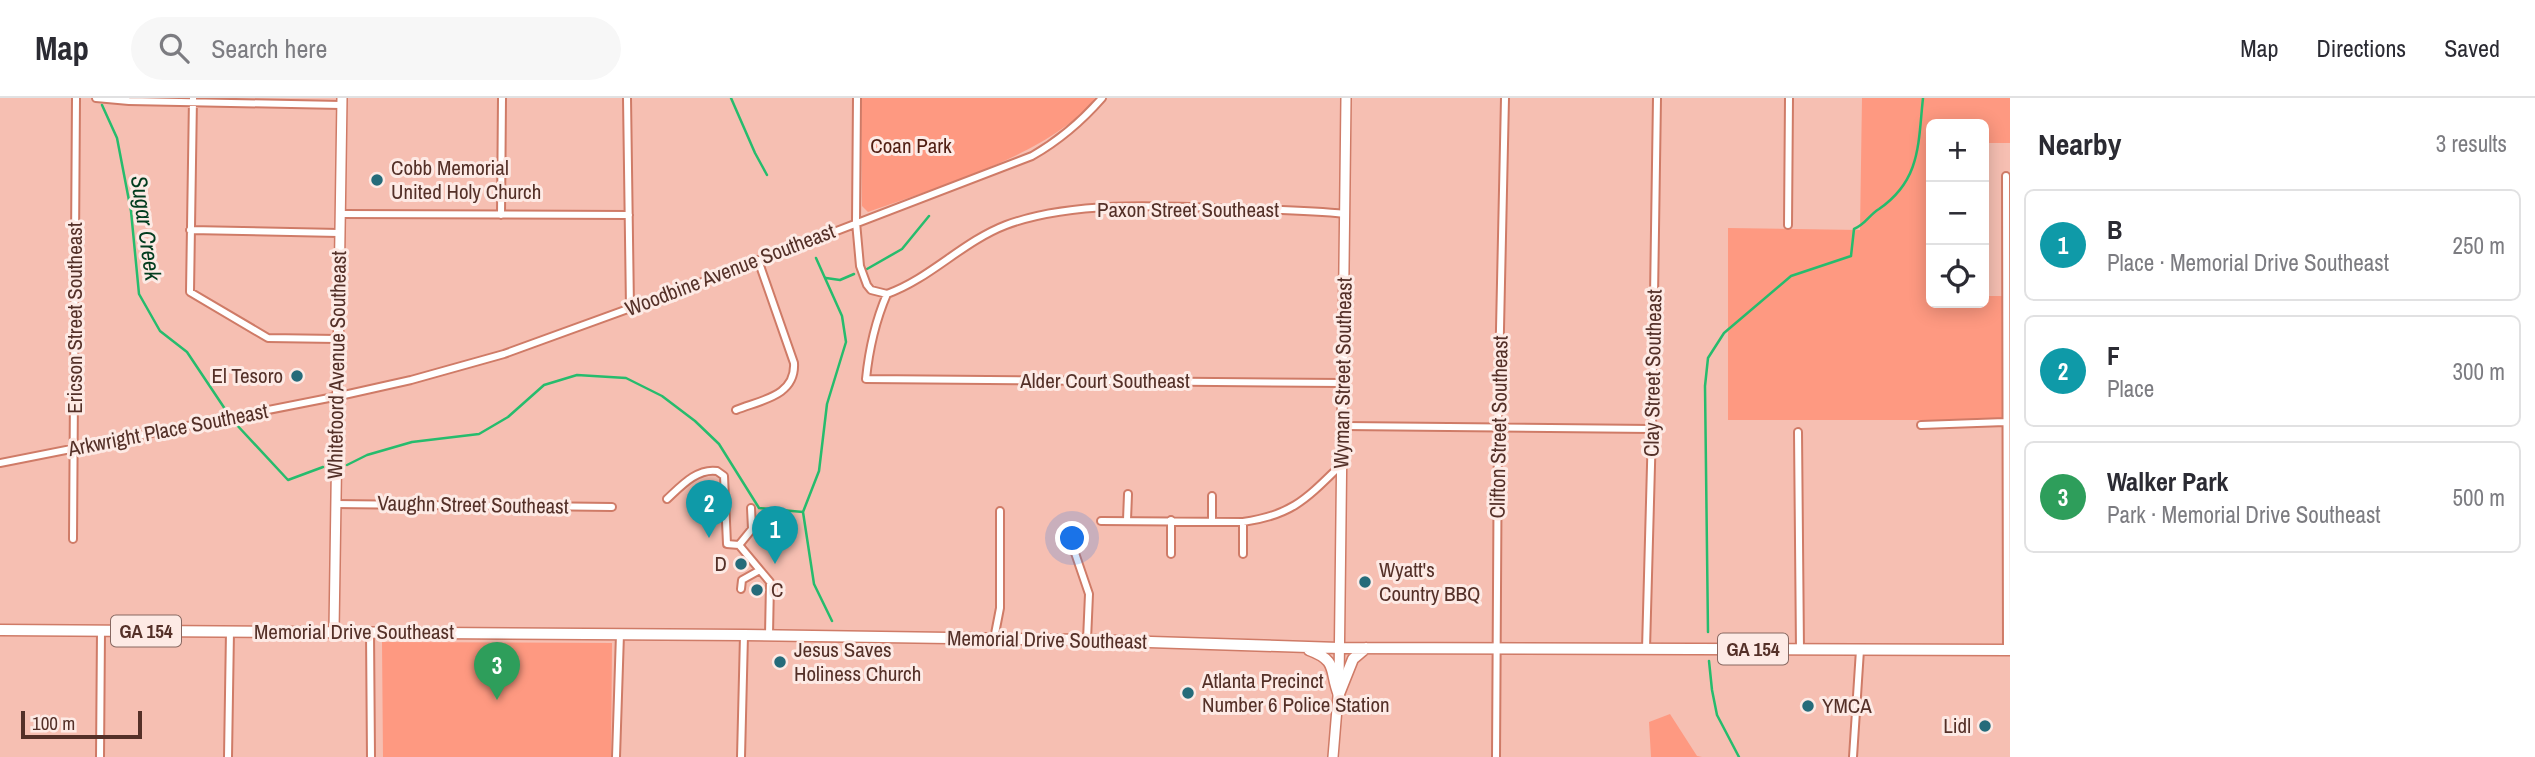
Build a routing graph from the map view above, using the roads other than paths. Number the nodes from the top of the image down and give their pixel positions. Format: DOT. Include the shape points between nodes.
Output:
graph roads {
  1 [pos="76,98"];
  2 [pos="96,98"];
  3 [pos="502,98"];
  4 [pos="627,98"];
  5 [pos="857,98"];
  6 [pos="1102,98"];
  7 [pos="1346,98"];
  8 [pos="1505,98"];
  9 [pos="1657,98"];
  10 [pos="1789,98"];
  11 [pos="193,100"];
  12 [pos="342,101"];
  13 [pos="2006,176"];
  14 [pos="340,214"];
  15 [pos="1345,214"];
  16 [pos="501,215"];
  17 [pos="629,215"];
  18 [pos="856,222"];
  19 [pos="1788,225"];
  20 [pos="190,230"];
  21 [pos="339,233"];
  22 [pos="758,260"];
  23 [pos="887,294"];
  24 [pos="630,308"];
  25 [pos="337,339"];
  26 [pos="2007,380"];
  27 [pos="1343,383"];
  28 [pos="336,396"];
  29 [pos="737,410"];
  30 [pos="2005,422"];
  31 [pos="1921,425"];
  32 [pos="1344,426"];
  33 [pos="1498,426"];
  34 [pos="1652,429"];
  35 [pos="1798,432"];
  36 [pos="74,448"];
  37 [pos="0,463"];
  38 [pos="1342,464"];
  39 [pos="1128,494"];
  40 [pos="1212,496"];
  41 [pos="667,499"];
  42 [pos="335,504"];
  43 [pos="612,507"];
  44 [pos="751,508"];
  45 [pos="1000,511"];
  46 [pos="1127,520"];
  47 [pos="1171,520"];
  48 [pos="1101,521"];
  49 [pos="1212,521"];
  50 [pos="1243,522"];
  51 [pos="1078,533"];
  52 [pos="73,539"];
  53 [pos="739,545"];
  54 [pos="1171,554"];
  55 [pos="1243,554"];
  56 [pos="760,570"];
  57 [pos="741,589"];
  58 [pos="0,630"];
  59 [pos="101,631"];
  60 [pos="230,631"];
  61 [pos="334,631"];
  62 [pos="370,632"];
  63 [pos="620,634"];
  64 [pos="744,635"];
  65 [pos="769,635"];
  66 [pos="994,639"];
  67 [pos="1087,640"];
  68 [pos="1298,647"];
  69 [pos="1339,648"];
  70 [pos="1367,648"];
  71 [pos="1498,648"];
  72 [pos="1646,649"];
  73 [pos="1800,650"];
  74 [pos="1860,650"];
  75 [pos="2009,650"];
  76 [pos="1339,695"];
  77 [pos="100,757"];
  78 [pos="228,757"];
  79 [pos="371,757"];
  80 [pos="616,757"];
  81 [pos="741,757"];
  82 [pos="1333,757"];
  83 [pos="1496,757"];
  84 [pos="1853,757"];
  1 -- 36 [label="street, Ericson Street Southeast"];
  2 -- 11 [label="street"];
  3 -- 16 [label="street"];
  4 -- 17 [label="street"];
  5 -- 18 [label="street"];
  6 -- 18 [label="street, Woodbine Avenue Southeast" via="1058,142 1032,156"];
  7 -- 15 [label="street, Wyman Street Southeast"];
  8 -- 33 [label="street, Clifton Street Southeast"];
  9 -- 34 [label="street, Clay Street Southeast"];
  10 -- 19 [label="street"];
  11 -- 12 [label="street"];
  11 -- 20 [label="street"];
  12 -- 14 [label="street, Whitefoord Avenue Southeast"];
  13 -- 26 [label="street"];
  14 -- 16 [label="street"];
  14 -- 21 [label="street, Whitefoord Avenue Southeast"];
  15 -- 23 [label="street, Paxon Street Southeast" via="1164,206 1029,218 992,231 918,281"];
  15 -- 27 [label="street, Wyman Street Southeast"];
  16 -- 17 [label="street"];
  17 -- 24 [label="street"];
  18 -- 22 [label="street, Woodbine Avenue Southeast"];
  18 -- 23 [label="street" via="861,275 872,290"];
  20 -- 21 [label="street"];
  20 -- 25 [label="street" via="190,292 268,338"];
  21 -- 25 [label="street, Whitefoord Avenue Southeast"];
  22 -- 24 [label="street, Woodbine Avenue Southeast"];
  22 -- 29 [label="street" via="795,370 784,390"];
  23 -- 27 [label="street, Alder Court Southeast" via="866,379"];
  24 -- 28 [label="street, Woodbine Avenue Southeast" via="504,354"];
  25 -- 28 [label="street, Whitefoord Avenue Southeast"];
  26 -- 30 [label="street"];
  27 -- 32 [label="street, Wyman Street Southeast"];
  28 -- 36 [label="street, Arkwright Place Southeast"];
  28 -- 42 [label="street, Whitefoord Avenue Southeast"];
  30 -- 31 [label="street"];
  30 -- 75 [label="street"];
  32 -- 33 [label="street"];
  32 -- 38 [label="street, Wyman Street Southeast"];
  33 -- 34 [label="street"];
  33 -- 71 [label="street, Clifton Street Southeast"];
  34 -- 72 [label="street, Clay Street Southeast"];
  35 -- 73 [label="street"];
  36 -- 37 [label="street, Arkwright Place Southeast"];
  36 -- 52 [label="street, Ericson Street Southeast"];
  38 -- 50 [label="street" via="1291,509"];
  38 -- 69 [label="street, Wyman Street Southeast"];
  39 -- 46 [label="street"];
  40 -- 49 [label="street"];
  41 -- 53 [label="street" via="702,472 717,471 726,483 727,544"];
  42 -- 43 [label="street, Vaughn Street Southeast"];
  42 -- 61 [label="street, Whitefoord Avenue Southeast"];
  44 -- 53 [label="street" via="752,529"];
  45 -- 66 [label="street" via="1000,608"];
  46 -- 47 [label="street"];
  46 -- 48 [label="street"];
  47 -- 49 [label="street"];
  47 -- 54 [label="street"];
  49 -- 50 [label="street"];
  50 -- 55 [label="street"];
  51 -- 67 [label="street" via="1075,552 1089,594"];
  53 -- 56 [label="street"];
  56 -- 57 [label="street" via="742,580"];
  56 -- 65 [label="street" via="770,582"];
  58 -- 59 [label="main road, Memorial Drive Southeast / GA 154"];
  59 -- 60 [label="main road, Memorial Drive Southeast / GA 154"];
  59 -- 77 [label="street"];
  60 -- 61 [label="main road, Memorial Drive Southeast / GA 154"];
  60 -- 78 [label="street"];
  61 -- 62 [label="main road, Memorial Drive Southeast / GA 154"];
  62 -- 63 [label="main road, Memorial Drive Southeast / GA 154"];
  62 -- 79 [label="street"];
  63 -- 64 [label="main road, Memorial Drive Southeast / GA 154"];
  63 -- 80 [label="street"];
  64 -- 65 [label="main road, Memorial Drive Southeast / GA 154"];
  64 -- 81 [label="street"];
  65 -- 66 [label="main road, Memorial Drive Southeast / GA 154"];
  66 -- 67 [label="main road, Memorial Drive Southeast / GA 154"];
  67 -- 68 [label="main road, Memorial Drive Southeast / GA 154"];
  68 -- 69 [label="main road, Memorial Drive Southeast / GA 154"];
  68 -- 76 [label="main road" via="1327,659"];
  69 -- 70 [label="main road, Memorial Drive Southeast / GA 154"];
  69 -- 76 [label="street, Wyman Street Southeast"];
  70 -- 71 [label="main road, Memorial Drive Southeast / GA 154"];
  70 -- 76 [label="main road" via="1353,659"];
  71 -- 72 [label="main road, Memorial Drive Southeast / GA 154"];
  71 -- 83 [label="street, Clifton Street Southeast"];
  72 -- 73 [label="main road, Memorial Drive Southeast / GA 154"];
  73 -- 74 [label="main road, Memorial Drive Southeast / GA 154"];
  74 -- 75 [label="main road, Memorial Drive Southeast / GA 154"];
  74 -- 84 [label="street"];
  76 -- 82 [label="street, Wyman Street Southeast"];
}
